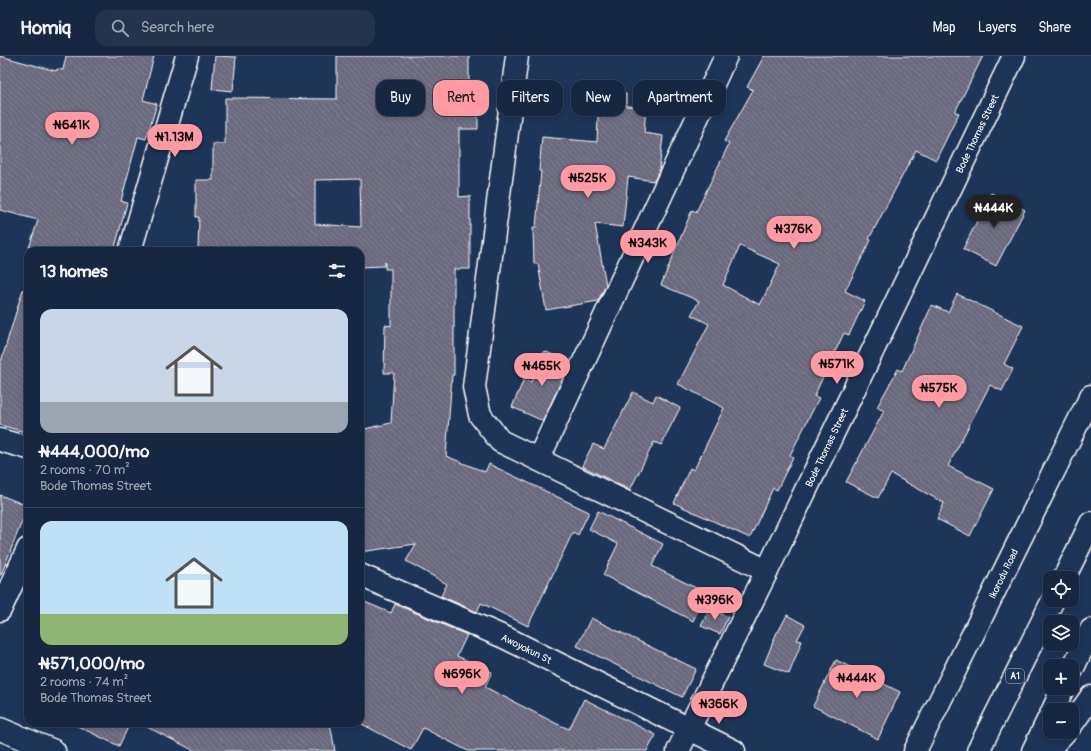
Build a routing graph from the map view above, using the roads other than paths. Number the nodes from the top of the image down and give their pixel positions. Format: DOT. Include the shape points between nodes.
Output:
graph roads {
  1 [pos="187,56"];
  2 [pos="517,56"];
  3 [pos="726,56"];
  4 [pos="1014,56"];
  5 [pos="131,247"];
  6 [pos="1091,396"];
  7 [pos="0,440"];
  8 [pos="24,447"];
  9 [pos="539,458"];
  10 [pos="1091,523"];
  11 [pos="24,558"];
  12 [pos="767,571"];
  13 [pos="1067,571"];
  14 [pos="364,577"];
  15 [pos="1050,607"];
  16 [pos="0,610"];
  17 [pos="1091,630"];
  18 [pos="1077,659"];
  19 [pos="1091,697"];
  20 [pos="1079,714"];
  21 [pos="689,728"];
  22 [pos="0,729"];
  23 [pos="1043,730"];
  24 [pos="1058,739"];
  25 [pos="54,751"];
  26 [pos="678,751"];
  27 [pos="734,751"];
  28 [pos="915,751"];
  29 [pos="978,751"];
  30 [pos="1033,751"];
  31 [pos="1047,751"];
  1 -- 5 [label="main road"];
  2 -- 9 [label="main road" via="474,387 480,415 500,441"];
  3 -- 9 [label="main road"];
  4 -- 12 [label="main road, Bode Thomas Street"];
  6 -- 28 [label="main road, Ikorodu Road"];
  7 -- 8 [label="main road"];
  9 -- 12 [label="main road"];
  10 -- 13 [label="main road"];
  11 -- 16 [label="main road"];
  12 -- 21 [label="main road, Bode Thomas Street"];
  14 -- 21 [label="main road, Awoyokun St" via="506,638"];
  15 -- 29 [label="main road, A1"];
  17 -- 18 [label="main road"];
  19 -- 20 [label="main road"];
  21 -- 26 [label="main road, Bode Thomas Street"];
  21 -- 27 [label="main road, Awoyokun St"];
  22 -- 25 [label="main road"];
  23 -- 30 [label="main road"];
  24 -- 31 [label="main road"];
}
